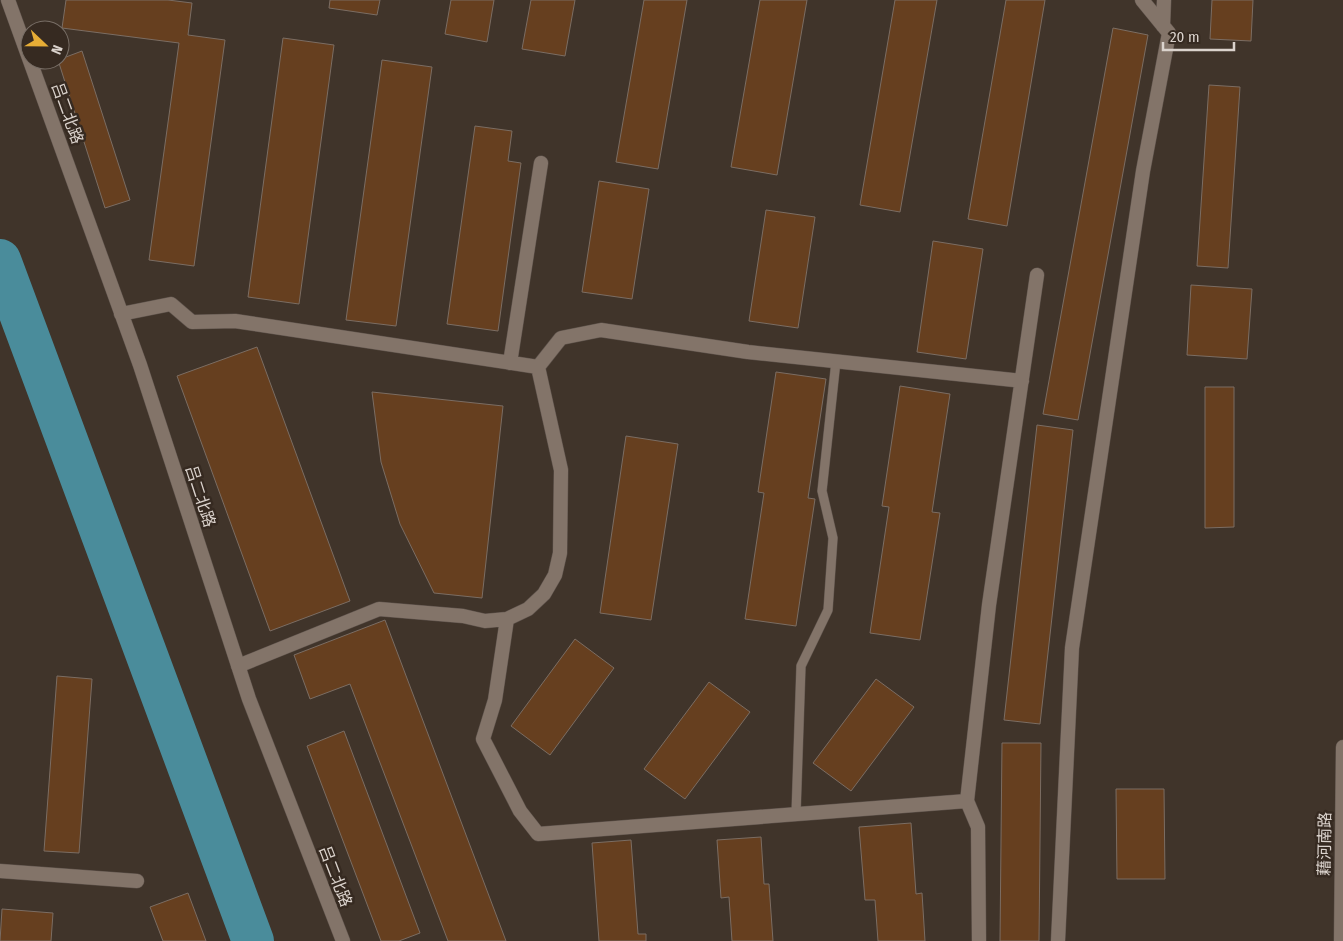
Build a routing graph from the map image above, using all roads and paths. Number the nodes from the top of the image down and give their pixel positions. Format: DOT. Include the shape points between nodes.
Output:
graph roads {
  1 [pos="8,0"];
  2 [pos="1142,0"];
  3 [pos="1164,0"];
  4 [pos="1163,26"];
  5 [pos="541,163"];
  6 [pos="1037,276"];
  7 [pos="121,314"];
  8 [pos="836,361"];
  9 [pos="510,362"];
  10 [pos="538,367"];
  11 [pos="1022,381"];
  12 [pos="507,619"];
  13 [pos="238,666"];
  14 [pos="1343,747"];
  15 [pos="967,801"];
  16 [pos="796,814"];
  17 [pos="0,871"];
  18 [pos="137,881"];
  19 [pos="343,941"];
  20 [pos="979,941"];
  21 [pos="1058,941"];
  22 [pos="1341,941"];
  1 -- 7 [label="street, 吕二北路"];
  2 -- 4 [label="street"];
  3 -- 4 [label="street"];
  4 -- 21 [label="street" via="1169,33 1143,171 1072,648"];
  5 -- 9 [label="street"];
  6 -- 11 [label="street"];
  7 -- 9 [label="street" via="171,304 192,322 235,321"];
  7 -- 13 [label="street, 吕二北路"];
  8 -- 10 [label="street" via="748,352 601,330 560,338"];
  8 -- 11 [label="street"];
  8 -- 16 [label="lane" via="822,491 832,538 828,610 801,666"];
  9 -- 10 [label="street"];
  10 -- 12 [label="street" via="561,470 560,553 556,575 544,594 528,610"];
  11 -- 15 [label="street" via="989,605"];
  12 -- 13 [label="street" via="485,621 379,609"];
  12 -- 16 [label="street" via="495,700 483,739 520,811 538,834"];
  13 -- 19 [label="street, 吕二北路"];
  14 -- 22 [label="street, 藉河南路"];
  15 -- 16 [label="street"];
  15 -- 20 [label="street" via="978,827"];
  17 -- 18 [label="street"];
}
